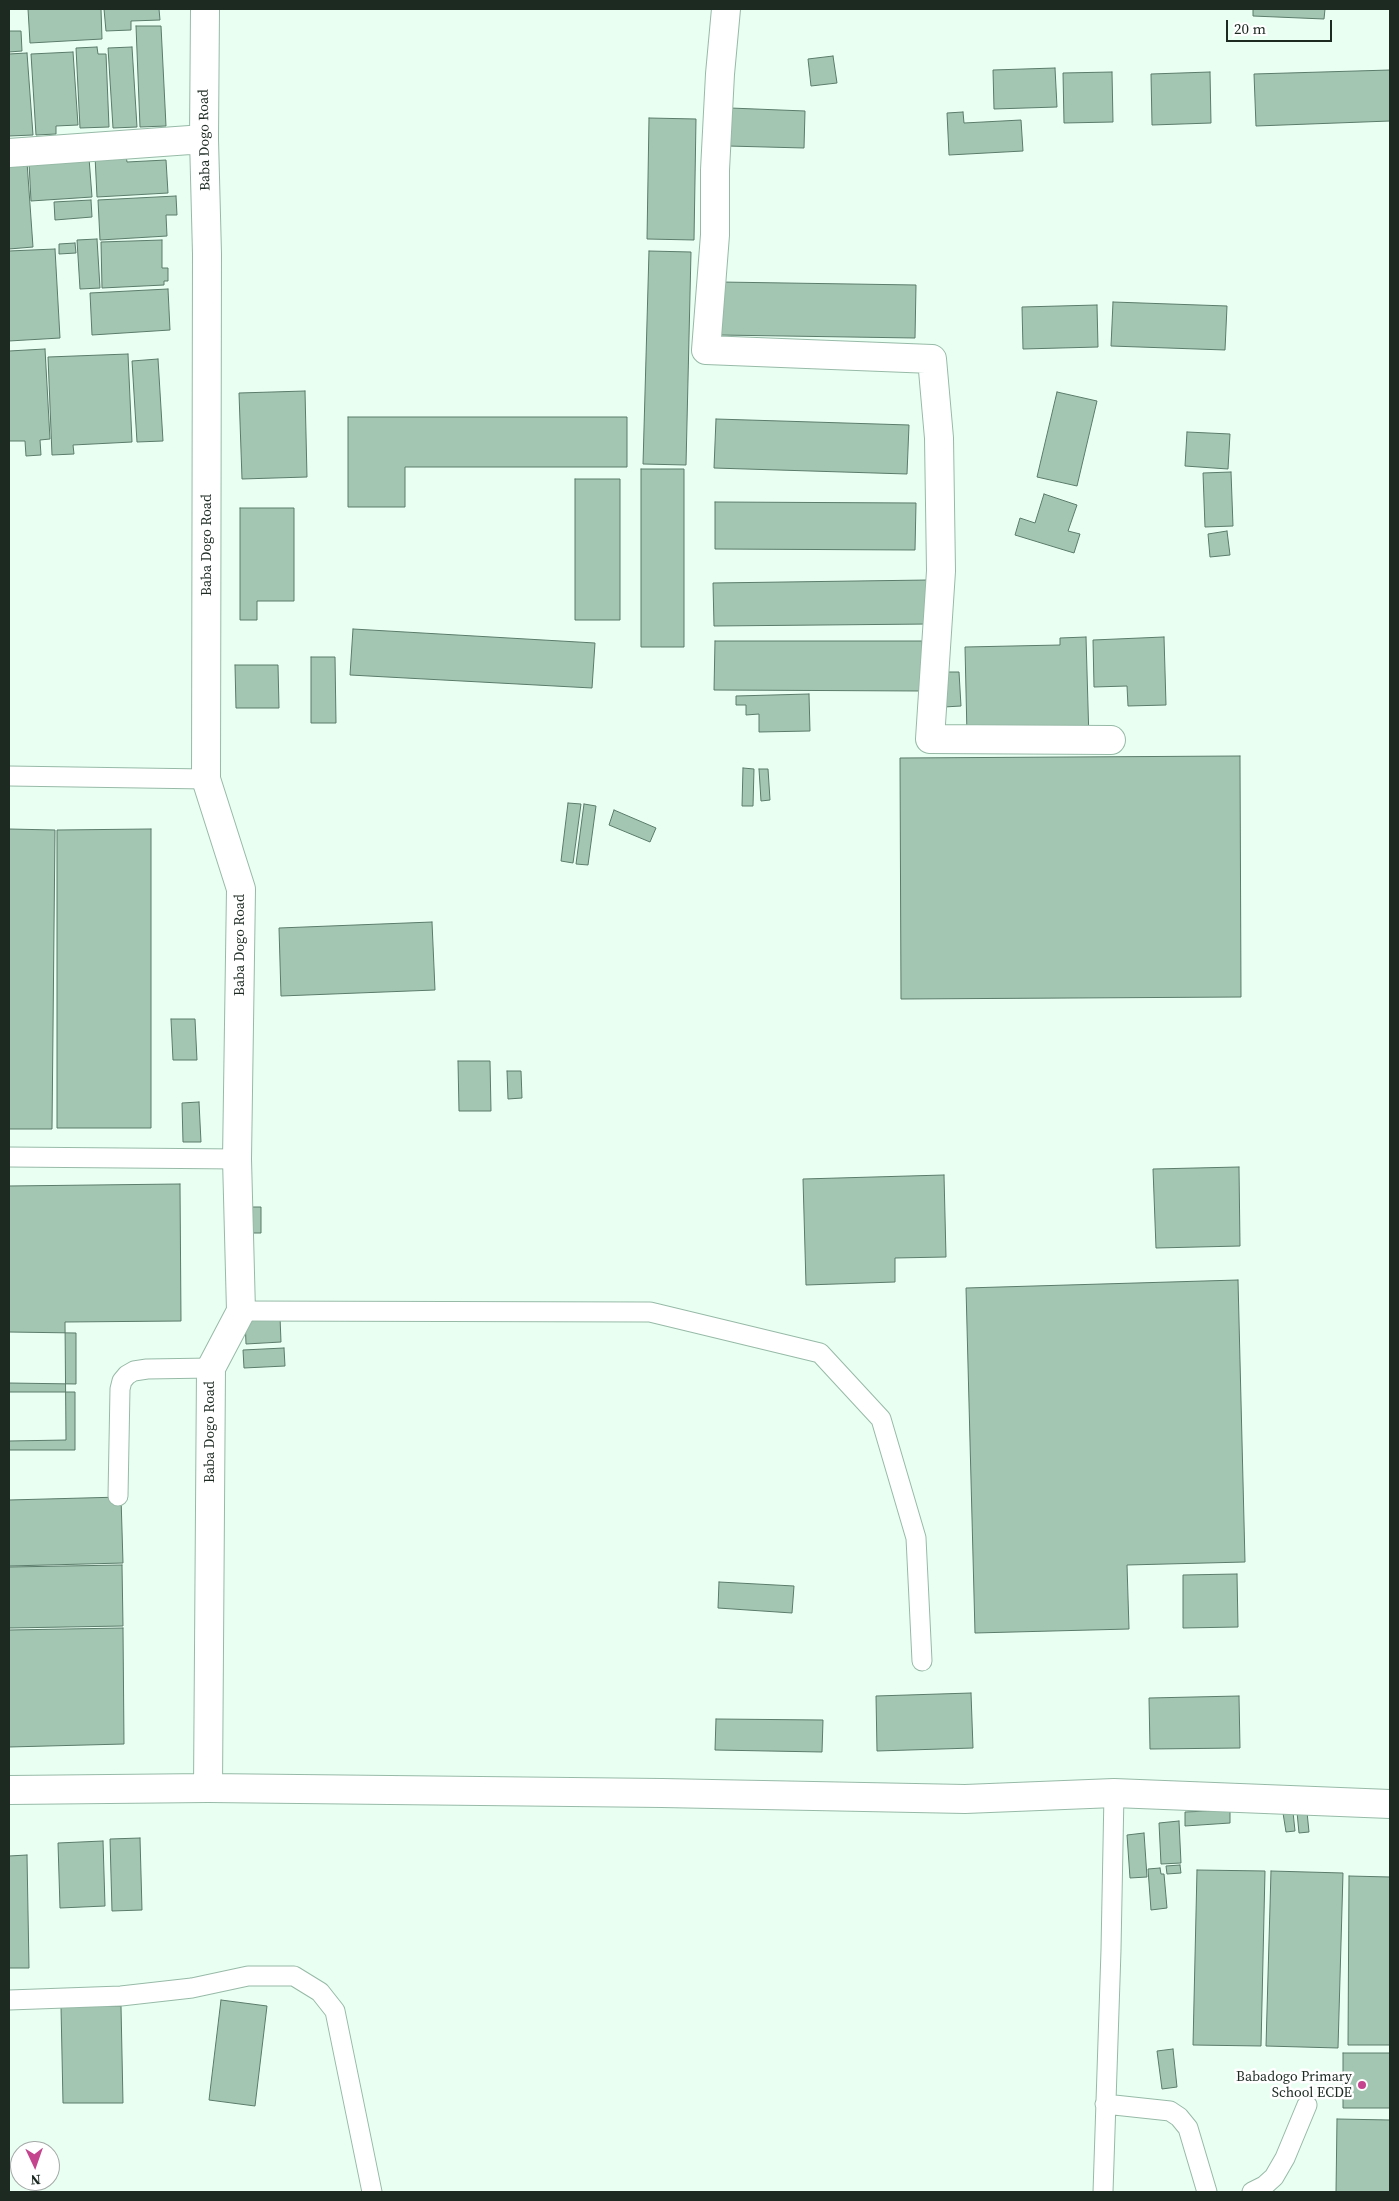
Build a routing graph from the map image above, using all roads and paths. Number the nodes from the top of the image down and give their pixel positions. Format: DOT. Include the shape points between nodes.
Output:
graph roads {
  1 [pos="205,9"];
  2 [pos="726,9"];
  3 [pos="204,139"];
  4 [pos="9,154"];
  5 [pos="1111,740"];
  6 [pos="9,776"];
  7 [pos="206,779"];
  8 [pos="9,1156"];
  9 [pos="237,1159"];
  10 [pos="241,1312"];
  11 [pos="211,1368"];
  12 [pos="118,1496"];
  13 [pos="922,1661"];
  14 [pos="208,1788"];
  15 [pos="9,1790"];
  16 [pos="1114,1793"];
  17 [pos="1390,1804"];
  18 [pos="9,2000"];
  19 [pos="1105,2104"];
  20 [pos="1307,2105"];
  21 [pos="372,2192"];
  22 [pos="1103,2192"];
  23 [pos="1207,2192"];
  24 [pos="1252,2192"];
  1 -- 3 [label="street, Baba Dogo Road"];
  2 -- 5 [label="street" via="706,350 932,359 940,438 940,571 930,739"];
  3 -- 4 [label="street"];
  3 -- 7 [label="street, Baba Dogo Road" via="207,254"];
  6 -- 7 [label="lane"];
  7 -- 9 [label="street, Baba Dogo Road" via="241,889"];
  8 -- 9 [label="lane"];
  9 -- 10 [label="street, Baba Dogo Road"];
  10 -- 11 [label="street, Baba Dogo Road"];
  10 -- 13 [label="lane" via="650,1312 820,1353 881,1419 916,1538"];
  11 -- 12 [label="lane" via="140,1370 127,1375 122,1381"];
  11 -- 14 [label="street, Baba Dogo Road"];
  14 -- 15 [label="street"];
  14 -- 16 [label="street" via="965,1799"];
  16 -- 17 [label="street"];
  16 -- 19 [label="lane"];
  18 -- 21 [label="lane" via="121,1996 192,1988 248,1976 294,1976 320,1992 335,2011"];
  19 -- 22 [label="lane"];
  19 -- 23 [label="lane" via="1170,2111 1179,2117 1188,2128"];
  20 -- 24 [label="lane" via="1274,2177"];
}
